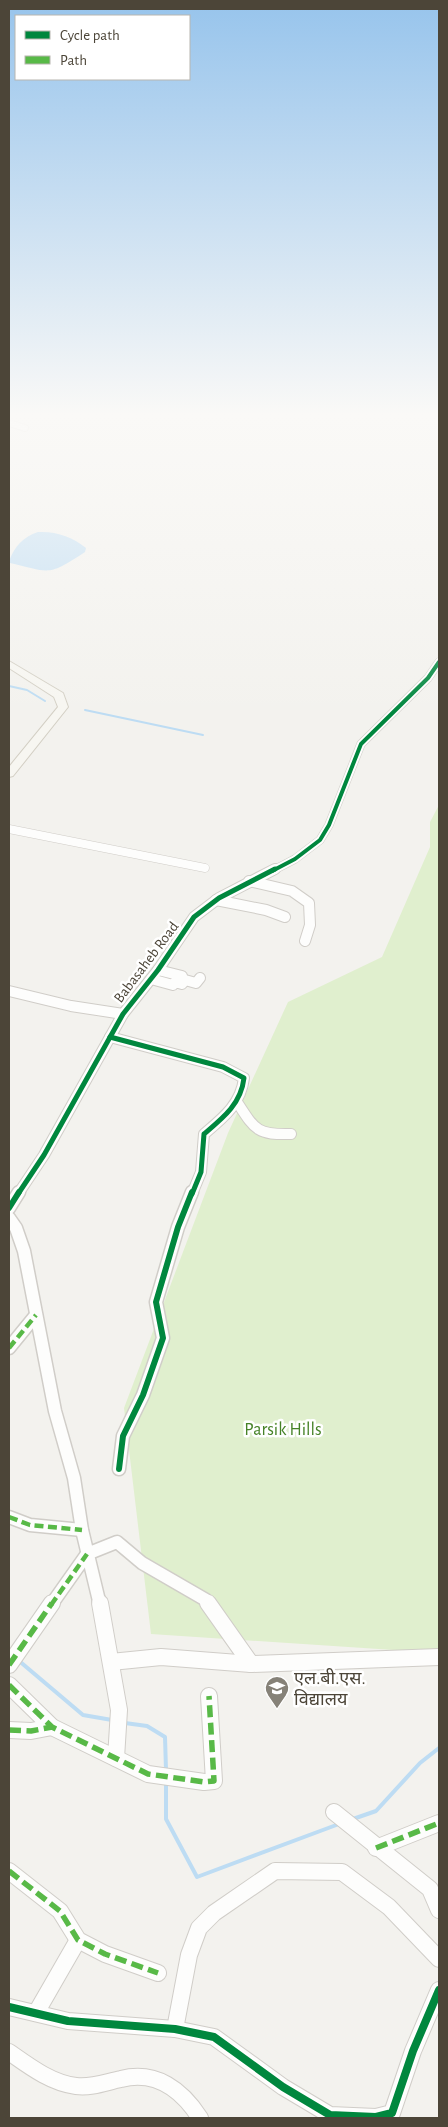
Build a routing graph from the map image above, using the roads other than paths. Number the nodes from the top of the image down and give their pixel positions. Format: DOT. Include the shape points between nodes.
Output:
graph roads {
  1 [pos="439,662"];
  2 [pos="9,664"];
  3 [pos="9,671"];
  4 [pos="59,701"];
  5 [pos="9,763"];
  6 [pos="9,774"];
  7 [pos="9,829"];
  8 [pos="205,868"];
  9 [pos="249,881"];
  10 [pos="216,900"];
  11 [pos="285,917"];
  12 [pos="305,941"];
  13 [pos="158,970"];
  14 [pos="182,976"];
  15 [pos="200,978"];
  16 [pos="151,979"];
  17 [pos="9,991"];
  18 [pos="123,1014"];
  19 [pos="110,1037"];
  20 [pos="238,1102"];
  21 [pos="291,1134"];
  22 [pos="9,1208"];
  23 [pos="9,1218"];
  24 [pos="36,1316"];
  25 [pos="9,1348"];
  26 [pos="119,1470"];
  27 [pos="9,1517"];
  28 [pos="82,1530"];
  29 [pos="87,1554"];
  30 [pos="439,1657"];
  31 [pos="13,1660"];
  32 [pos="111,1662"];
  33 [pos="251,1664"];
  34 [pos="9,1685"];
  35 [pos="209,1696"];
  36 [pos="52,1727"];
  37 [pos="9,1730"];
  38 [pos="116,1758"];
  39 [pos="342,1819"];
  40 [pos="439,1823"];
  41 [pos="376,1848"];
  42 [pos="9,1871"];
  43 [pos="439,1910"];
  44 [pos="78,1940"];
  45 [pos="439,1959"];
  46 [pos="158,1973"];
  47 [pos="439,1990"];
  48 [pos="9,2007"];
  49 [pos="36,2013"];
  50 [pos="176,2029"];
  51 [pos="9,2052"];
  52 [pos="200,2118"];
  1 -- 9 [label="street, Babasaheb Road" via="428,678 361,744 320,840 295,859"];
  2 -- 4 [label="main road" via="59,695"];
  3 -- 4 [label="main road"];
  4 -- 5 [label="main road"];
  4 -- 6 [label="main road" via="63,707"];
  7 -- 8 [label="street"];
  9 -- 10 [label="street, Babasaheb Road"];
  9 -- 12 [label="street" via="292,891 309,904 310,925"];
  10 -- 11 [label="street"];
  10 -- 13 [label="street, Babasaheb Road" via="194,917"];
  13 -- 14 [label="street"];
  13 -- 16 [label="street, Babasaheb Road"];
  15 -- 16 [label="street" via="196,983 185,980 182,984 175,982 173,985"];
  16 -- 18 [label="street, Babasaheb Road"];
  17 -- 18 [label="street"];
  18 -- 19 [label="street, Babasaheb Road"];
  19 -- 20 [label="street" via="224,1067 244,1078 244,1090"];
  19 -- 22 [label="street, Babasaheb Road" via="44,1155"];
  20 -- 21 [label="street" via="256,1130 263,1135"];
  20 -- 26 [label="street" via="204,1134 201,1172 178,1227 156,1302 163,1338 143,1395 123,1436"];
  23 -- 24 [label="street" via="24,1251"];
  24 -- 25 [label="street"];
  24 -- 28 [label="street" via="55,1411 74,1478"];
  27 -- 28 [label="street" via="30,1525"];
  28 -- 29 [label="street"];
  29 -- 31 [label="street"];
  29 -- 32 [label="street"];
  29 -- 33 [label="street" via="117,1542 142,1564 206,1600"];
  30 -- 33 [label="street"];
  32 -- 33 [label="street" via="161,1657"];
  32 -- 38 [label="street" via="119,1710"];
  34 -- 36 [label="street"];
  35 -- 38 [label="street" via="214,1781 148,1774"];
  36 -- 37 [label="street" via="32,1731"];
  36 -- 38 [label="street"];
  39 -- 41 [label="street"];
  40 -- 41 [label="street"];
  41 -- 43 [label="street" via="430,1889"];
  42 -- 44 [label="street" via="60,1911"];
  44 -- 46 [label="street" via="105,1954"];
  44 -- 49 [label="street"];
  45 -- 50 [label="street" via="389,1907 342,1872 275,1871 205,1920 189,1953"];
  47 -- 50 [label="street" via="413,2051 392,2113 376,2116 330,2115 283,2087 214,2037"];
  48 -- 49 [label="street"];
  49 -- 50 [label="street" via="68,2021"];
  51 -- 52 [label="street" via="46,2077 85,2087 143,2076 167,2084 193,2106"];
}
